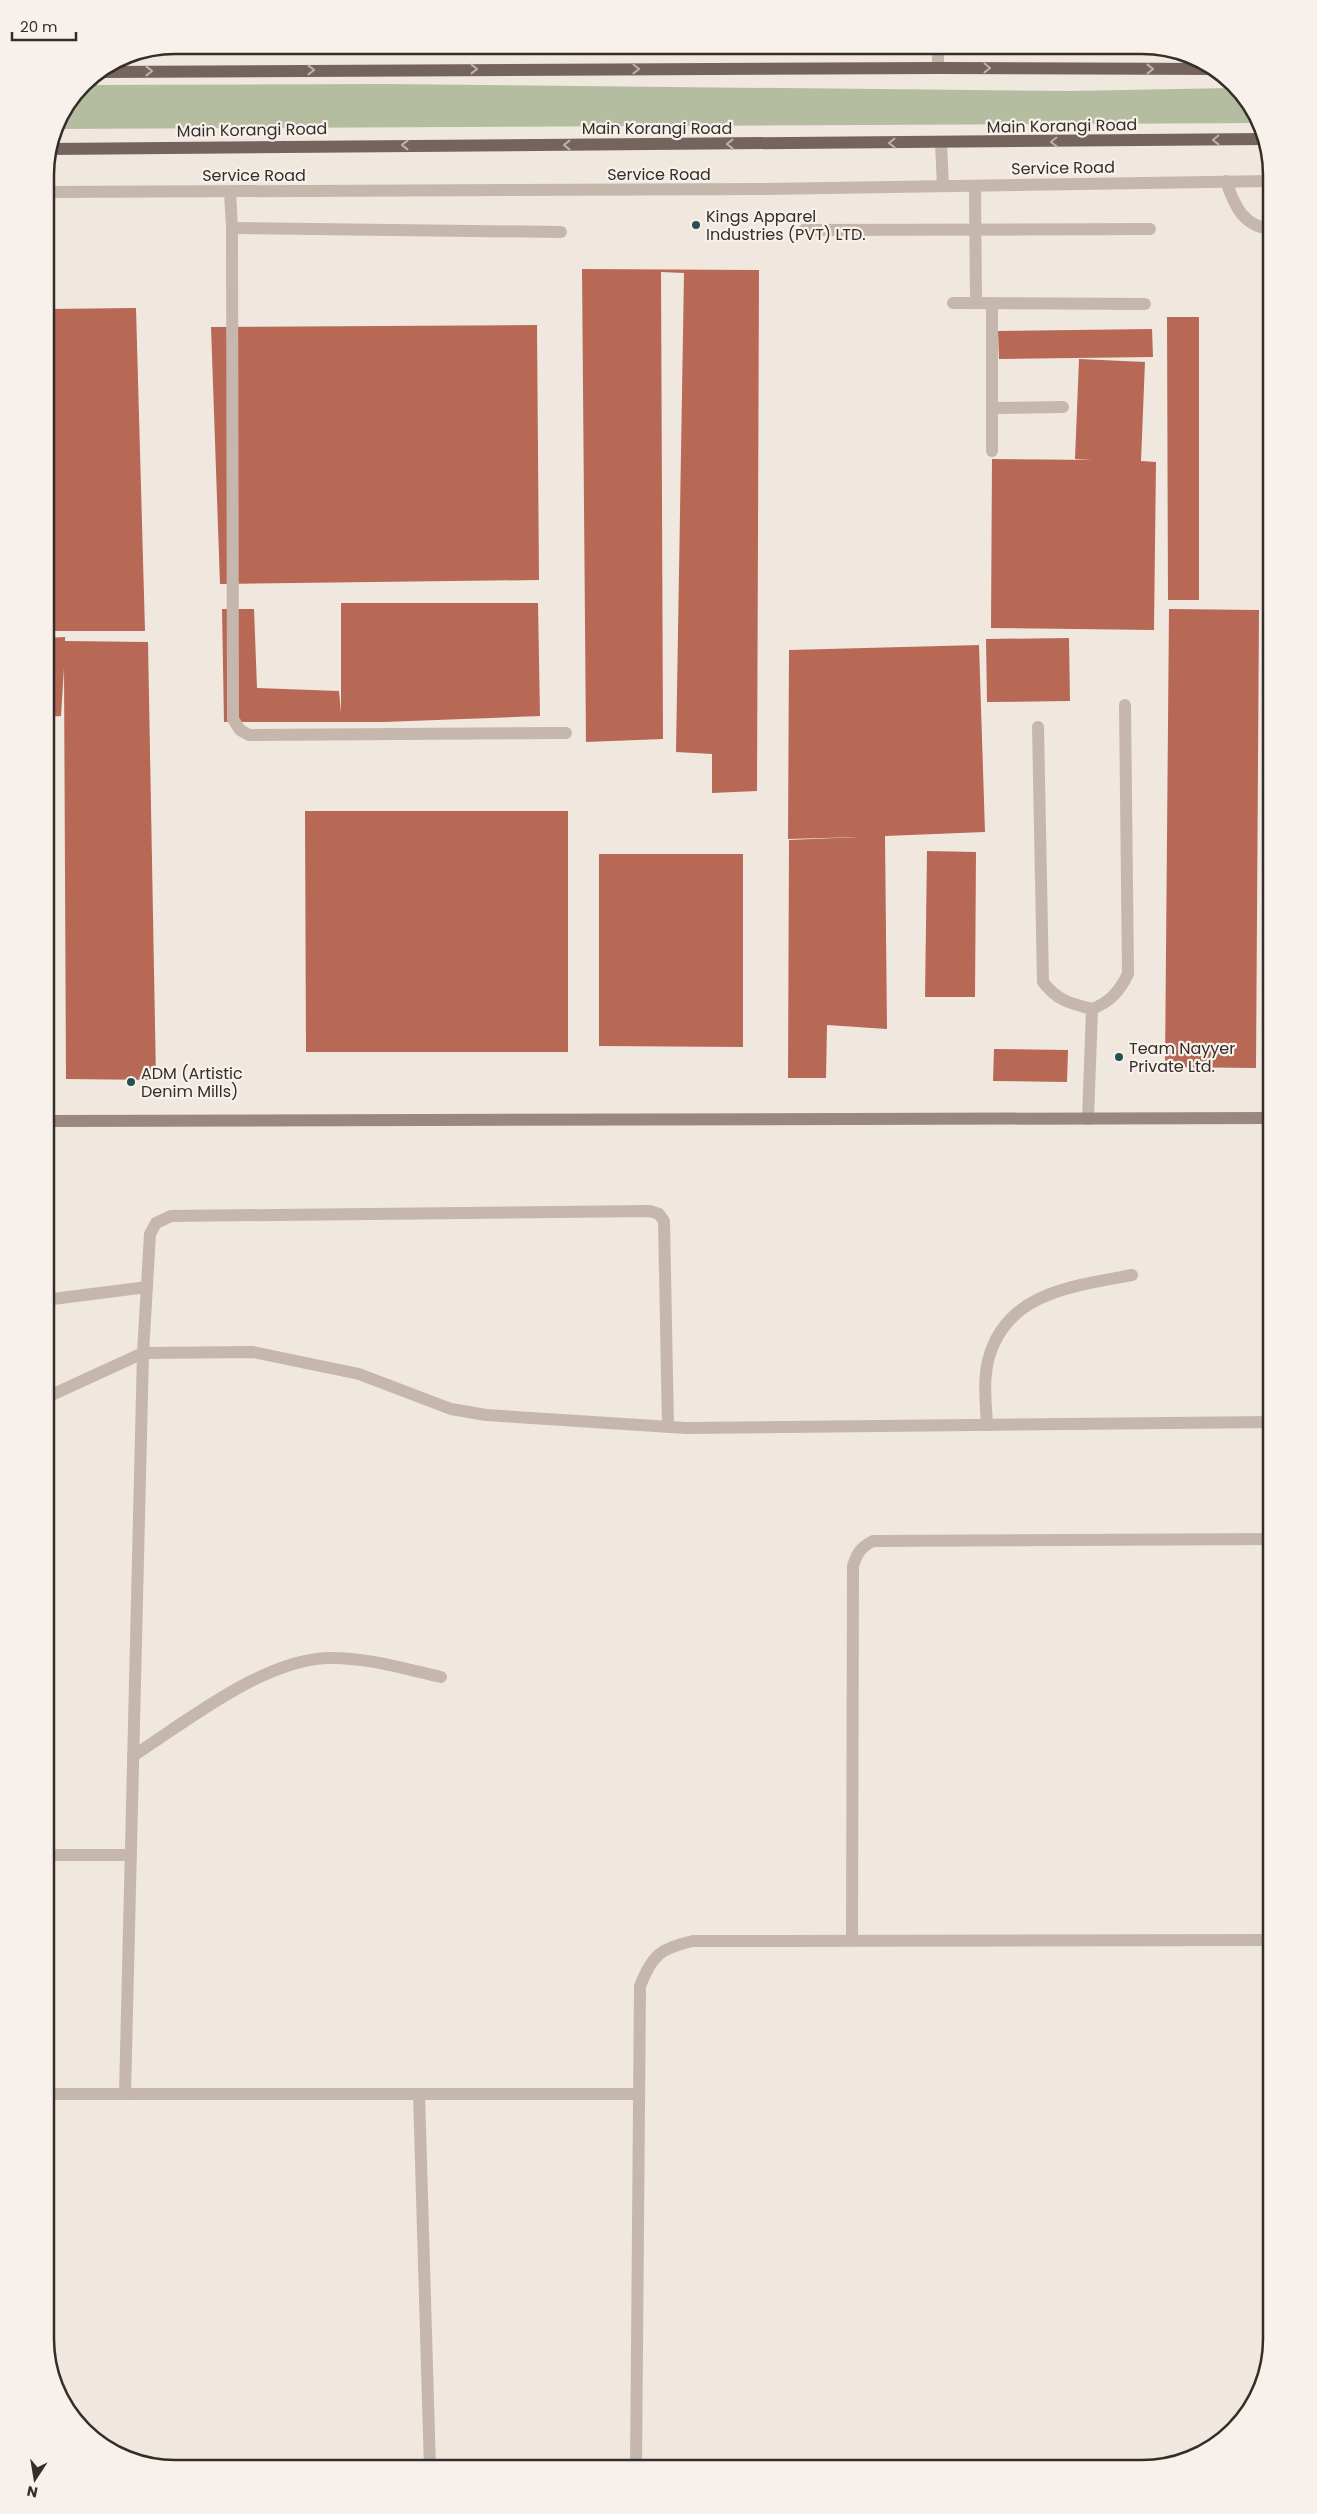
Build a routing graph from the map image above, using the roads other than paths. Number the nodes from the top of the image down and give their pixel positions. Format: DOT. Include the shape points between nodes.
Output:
graph roads {
  1 [pos="938,54"];
  2 [pos="938,68"];
  3 [pos="1201,69"];
  4 [pos="111,72"];
  5 [pos="1258,140"];
  6 [pos="941,143"];
  7 [pos="57,149"];
  8 [pos="1263,180"];
  9 [pos="1226,181"];
  10 [pos="943,186"];
  11 [pos="975,186"];
  12 [pos="54,192"];
  13 [pos="230,192"];
  14 [pos="1263,227"];
  15 [pos="232,228"];
  16 [pos="1150,229"];
  17 [pos="804,230"];
  18 [pos="975,230"];
  19 [pos="561,232"];
  20 [pos="953,303"];
  21 [pos="976,303"];
  22 [pos="992,303"];
  23 [pos="1145,304"];
  24 [pos="1063,407"];
  25 [pos="992,408"];
  26 [pos="992,451"];
  27 [pos="1125,705"];
  28 [pos="1038,727"];
  29 [pos="566,733"];
  30 [pos="1092,1009"];
  31 [pos="1263,1118"];
  32 [pos="1088,1119"];
  33 [pos="54,1121"];
  34 [pos="1132,1275"];
  35 [pos="147,1287"];
  36 [pos="54,1299"];
  37 [pos="143,1353"];
  38 [pos="54,1394"];
  39 [pos="1263,1422"];
  40 [pos="987,1425"];
  41 [pos="668,1427"];
  42 [pos="1263,1539"];
  43 [pos="440,1677"];
  44 [pos="133,1756"];
  45 [pos="54,1855"];
  46 [pos="131,1855"];
  47 [pos="852,1940"];
  48 [pos="1263,1940"];
  49 [pos="54,2094"];
  50 [pos="125,2094"];
  51 [pos="419,2094"];
  52 [pos="639,2094"];
  53 [pos="430,2460"];
  54 [pos="636,2460"];
  1 -- 2 [label="street"];
  2 -- 3 [label="main road, one-way"];
  4 -- 2 [label="main road, one-way"];
  5 -- 6 [label="main road, Main Korangi Road, one-way"];
  6 -- 7 [label="main road, Main Korangi Road, one-way"];
  6 -- 10 [label="street"];
  8 -- 9 [label="street, Service Road"];
  9 -- 11 [label="street, Service Road"];
  9 -- 14 [label="street" via="1240,214 1252,224"];
  10 -- 11 [label="street, Service Road"];
  10 -- 13 [label="street, Service Road"];
  11 -- 18 [label="street"];
  12 -- 13 [label="street, Service Road"];
  13 -- 15 [label="street"];
  15 -- 19 [label="street"];
  15 -- 29 [label="street" via="232,700 236,724 249,735"];
  16 -- 18 [label="street"];
  17 -- 18 [label="street"];
  18 -- 21 [label="street"];
  20 -- 21 [label="street"];
  21 -- 22 [label="street"];
  22 -- 23 [label="street"];
  22 -- 25 [label="street"];
  24 -- 25 [label="street"];
  25 -- 26 [label="street"];
  27 -- 30 [label="street" via="1128,974 1120,990 1107,1003"];
  28 -- 30 [label="street" via="1043,982 1054,996"];
  30 -- 32 [label="street"];
  31 -- 32 [label="street"];
  32 -- 33 [label="street"];
  34 -- 40 [label="street" via="1065,1288 1026,1304 1009,1321 988,1360 985,1388"];
  35 -- 36 [label="street"];
  35 -- 37 [label="street"];
  35 -- 41 [label="street" via="150,1234 156,1222 171,1216 650,1211 659,1214 664,1221"];
  37 -- 38 [label="street"];
  37 -- 41 [label="street" via="253,1352 358,1374 451,1409 486,1415"];
  37 -- 44 [label="street"];
  39 -- 40 [label="street"];
  40 -- 41 [label="street"];
  42 -- 47 [label="street" via="873,1540 864,1546 857,1553 853,1566"];
  43 -- 44 [label="street" via="363,1660 327,1658 286,1666 256,1678"];
  44 -- 46 [label="street"];
  45 -- 46 [label="street"];
  46 -- 50 [label="street"];
  47 -- 48 [label="street"];
  47 -- 52 [label="street" via="693,1941 669,1947 648,1964 640,1986"];
  49 -- 50 [label="street"];
  50 -- 51 [label="street"];
  51 -- 52 [label="street"];
  51 -- 53 [label="street"];
  52 -- 54 [label="street"];
}
